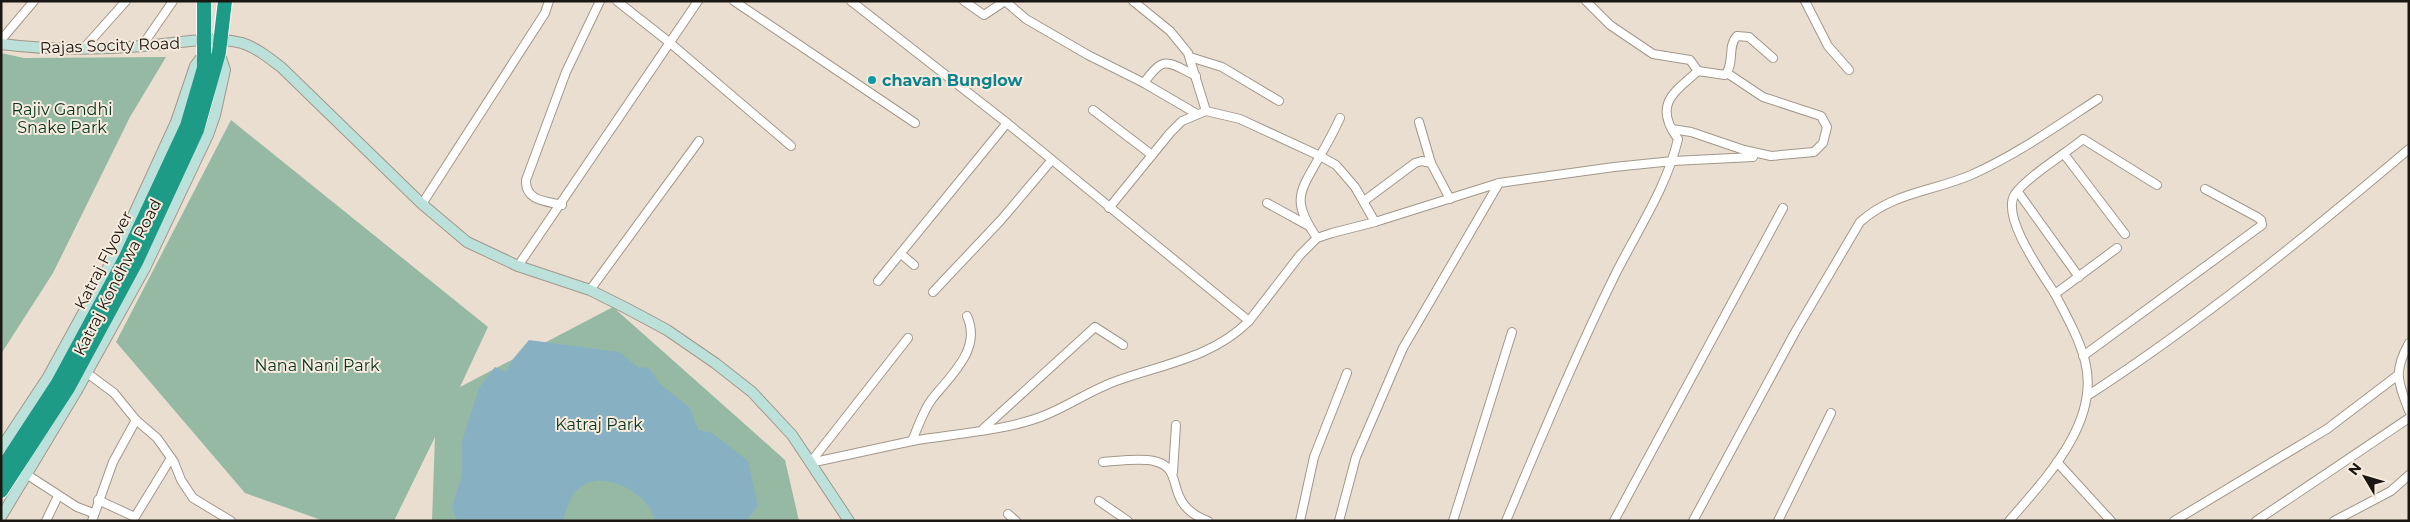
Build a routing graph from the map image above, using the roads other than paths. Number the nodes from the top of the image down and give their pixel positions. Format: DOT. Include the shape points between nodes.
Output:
graph roads {
  1 [pos="34,1"];
  2 [pos="126,1"];
  3 [pos="173,1"];
  4 [pos="204,1"];
  5 [pos="225,1"];
  6 [pos="549,1"];
  7 [pos="600,1"];
  8 [pos="616,1"];
  9 [pos="698,1"];
  10 [pos="734,1"];
  11 [pos="851,1"];
  12 [pos="1586,1"];
  13 [pos="1805,1"];
  14 [pos="968,2"];
  15 [pos="1139,3"];
  16 [pos="1,40"];
  17 [pos="670,42"];
  18 [pos="1,44"];
  19 [pos="142,46"];
  20 [pos="205,46"];
  21 [pos="220,46"];
  22 [pos="84,48"];
  23 [pos="1190,57"];
  24 [pos="1773,58"];
  25 [pos="209,69"];
  26 [pos="1850,70"];
  27 [pos="1698,72"];
  28 [pos="1727,73"];
  29 [pos="1196,76"];
  30 [pos="1144,83"];
  31 [pos="2098,99"];
  32 [pos="1278,101"];
  33 [pos="1093,110"];
  34 [pos="1206,111"];
  35 [pos="1197,114"];
  36 [pos="1340,118"];
  37 [pos="1419,122"];
  38 [pos="915,123"];
  39 [pos="1007,123"];
  40 [pos="1672,129"];
  41 [pos="699,142"];
  42 [pos="791,146"];
  43 [pos="2409,149"];
  44 [pos="2064,154"];
  45 [pos="1152,155"];
  46 [pos="1320,156"];
  47 [pos="1753,157"];
  48 [pos="1051,161"];
  49 [pos="1673,161"];
  50 [pos="1431,163"];
  51 [pos="1498,183"];
  52 [pos="2157,185"];
  53 [pos="2205,189"];
  54 [pos="2018,192"];
  55 [pos="1450,199"];
  56 [pos="1364,201"];
  57 [pos="1267,203"];
  58 [pos="422,204"];
  59 [pos="562,205"];
  60 [pos="1109,208"];
  61 [pos="1783,208"];
  62 [pos="1375,222"];
  63 [pos="1309,226"];
  64 [pos="2125,234"];
  65 [pos="1317,238"];
  66 [pos="2117,248"];
  67 [pos="901,254"];
  68 [pos="914,265"];
  69 [pos="518,266"];
  70 [pos="2079,277"];
  71 [pos="878,281"];
  72 [pos="590,290"];
  73 [pos="933,292"];
  74 [pos="2055,294"];
  75 [pos="967,316"];
  76 [pos="1249,321"];
  77 [pos="1512,332"];
  78 [pos="908,338"];
  79 [pos="2409,343"];
  80 [pos="1124,345"];
  81 [pos="2083,356"];
  82 [pos="87,373"];
  83 [pos="1347,373"];
  84 [pos="2398,375"];
  85 [pos="2087,396"];
  86 [pos="2409,411"];
  87 [pos="1831,413"];
  88 [pos="2409,418"];
  89 [pos="136,420"];
  90 [pos="1176,425"];
  91 [pos="983,429"];
  92 [pos="912,441"];
  93 [pos="1,448"];
  94 [pos="171,458"];
  95 [pos="1103,462"];
  96 [pos="2057,462"];
  97 [pos="810,463"];
  98 [pos="1,470"];
  99 [pos="1173,472"];
  100 [pos="26,474"];
  101 [pos="2409,475"];
  102 [pos="1,491"];
  103 [pos="58,496"];
  104 [pos="98,500"];
  105 [pos="1099,501"];
  106 [pos="1008,514"];
  107 [pos="1,517"];
  108 [pos="92,517"];
  109 [pos="46,521"];
  110 [pos="231,521"];
  111 [pos="848,521"];
  112 [pos="1016,521"];
  113 [pos="1128,521"];
  114 [pos="1208,521"];
  115 [pos="1300,521"];
  116 [pos="1339,521"];
  117 [pos="1453,521"];
  118 [pos="1506,521"];
  119 [pos="1614,521"];
  120 [pos="1693,521"];
  121 [pos="1778,521"];
  122 [pos="2009,521"];
  123 [pos="2112,521"];
  124 [pos="2174,521"];
  125 [pos="2256,521"];
  126 [pos="2334,521"];
  1 -- 16 [label="street"];
  2 -- 22 [label="street"];
  3 -- 19 [label="street"];
  4 -- 20 [label="highway, Katraj Flyover"];
  5 -- 21 [label="highway, Katraj Flyover"];
  6 -- 58 [label="street" via="545,13"];
  7 -- 59 [label="street" via="566,72 526,180 525,187 533,198"];
  8 -- 17 [label="street"];
  9 -- 17 [label="street"];
  10 -- 38 [label="street"];
  11 -- 39 [label="street"];
  12 -- 27 [label="street" via="1610,25 1653,54 1690,60"];
  13 -- 26 [label="street" via="1828,46"];
  14 -- 30 [label="street" via="984,15 1005,1 1026,18 1088,55"];
  15 -- 23 [label="street" via="1170,31"];
  17 -- 42 [label="street"];
  17 -- 59 [label="street"];
  18 -- 22 [label="street, Rajas Socity Road" via="43,49"];
  19 -- 20 [label="street, Rajas Socity Road"];
  19 -- 22 [label="street, Rajas Socity Road"];
  20 -- 21 [label="street, Rajas Socity Road"];
  20 -- 25 [label="highway, Katraj Flyover"];
  20 -- 93 [label="street, Katraj Kondhwa Road" via="176,122 116,253 48,377"];
  21 -- 25 [label="highway, Katraj Flyover"];
  21 -- 58 [label="street, Rajas Socity Road" via="243,44 281,67"];
  21 -- 82 [label="street, Katraj Kondhwa Road" via="225,70 208,135 145,268"];
  23 -- 29 [label="street"];
  23 -- 32 [label="street" via="1222,67"];
  24 -- 28 [label="street" via="1749,37 1737,36 1732,43"];
  25 -- 98 [label="highway, Katraj Flyover" via="187,126 126,257 58,383"];
  25 -- 102 [label="highway, Katraj Flyover" via="197,130 136,262 68,388"];
  27 -- 28 [label="street"];
  27 -- 40 [label="street" via="1672,94 1666,104"];
  28 -- 40 [label="street" via="1763,97 1821,116 1827,127 1823,143 1814,152 1772,156"];
  29 -- 30 [label="street" via="1164,63 1158,64"];
  29 -- 34 [label="street"];
  30 -- 35 [label="street"];
  31 -- 120 [label="street" via="2000,160 1969,176 1892,200 1860,222 1794,334"];
  33 -- 45 [label="street"];
  34 -- 35 [label="street"];
  34 -- 46 [label="street" via="1240,119"];
  35 -- 45 [label="street" via="1182,121"];
  36 -- 46 [label="street"];
  37 -- 50 [label="street"];
  39 -- 48 [label="street"];
  39 -- 67 [label="street"];
  40 -- 49 [label="street" via="1678,138"];
  41 -- 72 [label="street"];
  43 -- 85 [label="street" via="2220,304"];
  44 -- 52 [label="street" via="2084,139"];
  44 -- 54 [label="street"];
  44 -- 64 [label="street"];
  45 -- 60 [label="street"];
  46 -- 56 [label="street" via="1347,176"];
  46 -- 63 [label="street" via="1304,182 1300,200"];
  47 -- 49 [label="street"];
  48 -- 60 [label="street"];
  48 -- 73 [label="street"];
  49 -- 51 [label="street"];
  49 -- 118 [label="street" via="1572,366"];
  50 -- 55 [label="street"];
  50 -- 56 [label="street" via="1416,163"];
  51 -- 55 [label="street"];
  51 -- 116 [label="street" via="1403,348 1356,457"];
  53 -- 81 [label="street" via="2261,220 2262,225"];
  54 -- 70 [label="street"];
  54 -- 74 [label="street" via="2012,202 2015,222"];
  55 -- 62 [label="street"];
  56 -- 62 [label="street"];
  57 -- 63 [label="street"];
  58 -- 69 [label="street, Rajas Socity Road" via="467,242"];
  59 -- 69 [label="street"];
  60 -- 76 [label="street"];
  61 -- 119 [label="street"];
  62 -- 65 [label="street"];
  63 -- 65 [label="street"];
  65 -- 76 [label="street"];
  66 -- 70 [label="street"];
  67 -- 68 [label="street"];
  67 -- 71 [label="street"];
  69 -- 72 [label="street, Rajas Socity Road"];
  70 -- 74 [label="street"];
  72 -- 97 [label="street, Rajas Socity Road" via="666,330 752,392 792,435"];
  74 -- 81 [label="street"];
  75 -- 92 [label="street" via="972,327 962,364 932,400"];
  76 -- 91 [label="street" via="1236,334 1196,356 1100,386 1042,417"];
  77 -- 117 [label="street"];
  78 -- 97 [label="street"];
  79 -- 84 [label="street"];
  80 -- 91 [label="street" via="1095,327"];
  81 -- 85 [label="street"];
  82 -- 89 [label="street" via="114,393"];
  82 -- 100 [label="street, Katraj Kondhwa Road"];
  83 -- 115 [label="street" via="1314,457"];
  84 -- 86 [label="street"];
  84 -- 124 [label="street" via="2327,429"];
  85 -- 96 [label="street" via="2076,431"];
  87 -- 121 [label="street"];
  88 -- 125 [label="street"];
  89 -- 94 [label="street" via="157,438"];
  89 -- 104 [label="street" via="113,462"];
  90 -- 99 [label="street"];
  91 -- 92 [label="street"];
  92 -- 97 [label="street"];
  94 -- 104 [label="street" via="134,517"];
  94 -- 110 [label="street" via="194,498"];
  95 -- 99 [label="street" via="1153,461"];
  96 -- 122 [label="street"];
  96 -- 123 [label="street"];
  97 -- 111 [label="street, Rajas Socity Road"];
  99 -- 114 [label="street" via="1180,500 1196,516"];
  100 -- 103 [label="street"];
  100 -- 107 [label="street, Katraj Kondhwa Road"];
  101 -- 126 [label="street" via="2391,491"];
  103 -- 108 [label="street"];
  103 -- 109 [label="street"];
  104 -- 108 [label="street"];
  105 -- 113 [label="street"];
  106 -- 112 [label="street"];
}
